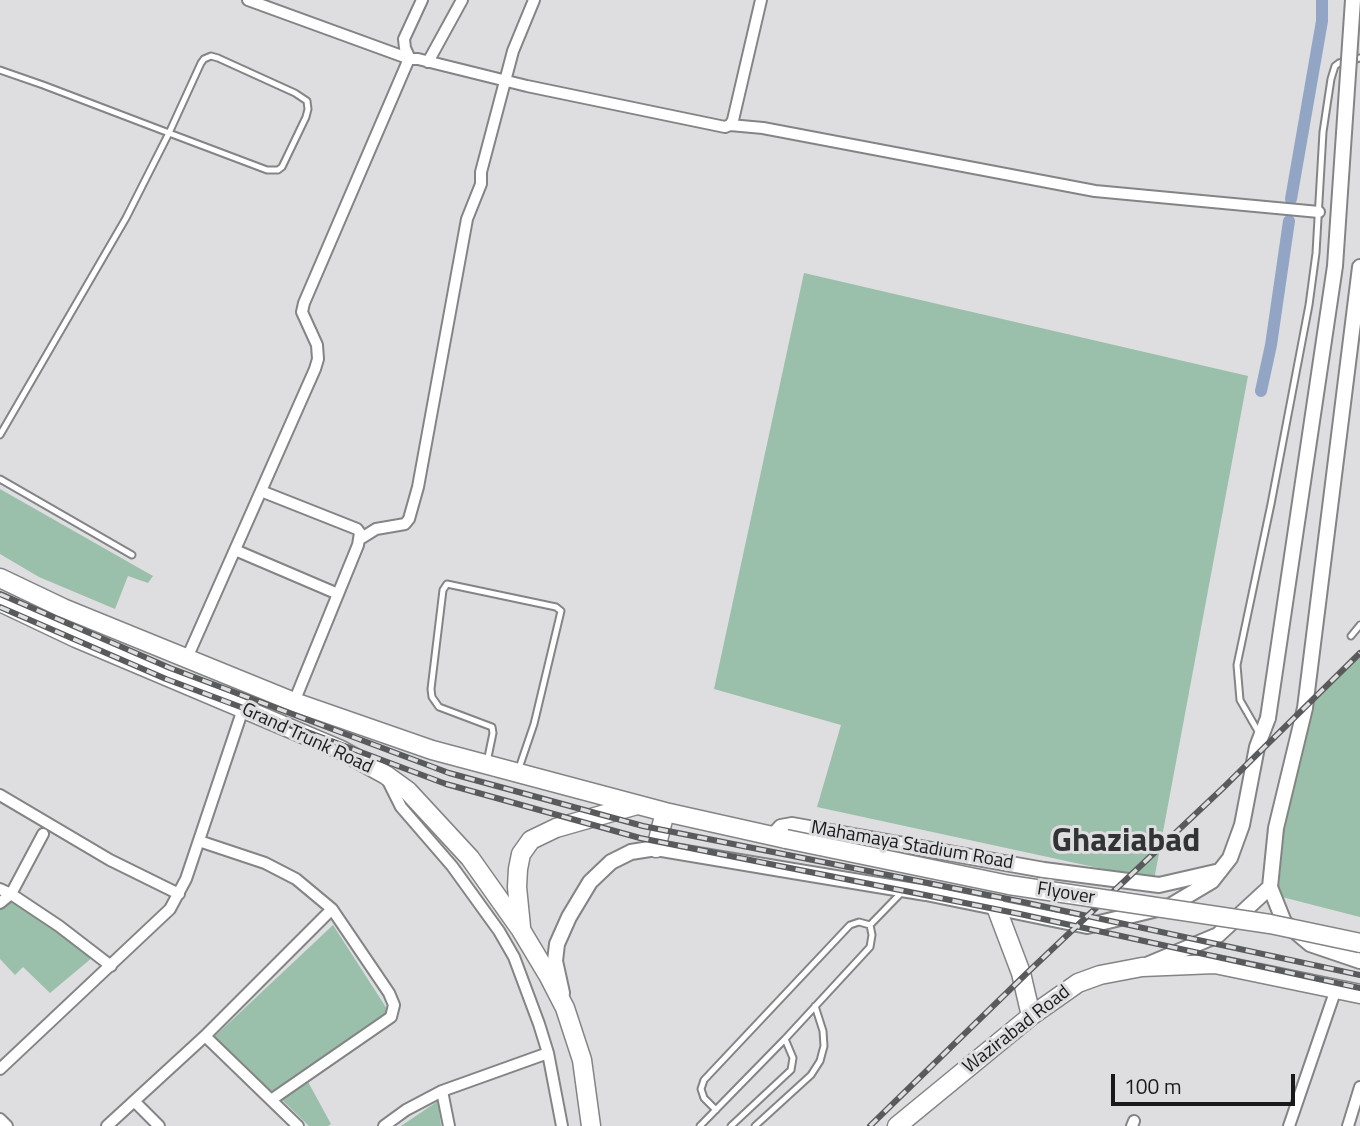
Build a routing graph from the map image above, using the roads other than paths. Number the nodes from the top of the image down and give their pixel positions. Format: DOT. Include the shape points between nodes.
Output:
graph roads {
  1 [pos="248,0"];
  2 [pos="422,0"];
  3 [pos="462,0"];
  4 [pos="534,0"];
  5 [pos="761,0"];
  6 [pos="1353,0"];
  7 [pos="1360,58"];
  8 [pos="410,59"];
  9 [pos="428,62"];
  10 [pos="0,70"];
  11 [pos="505,81"];
  12 [pos="730,125"];
  13 [pos="169,133"];
  14 [pos="1319,212"];
  15 [pos="1360,267"];
  16 [pos="0,435"];
  17 [pos="0,478"];
  18 [pos="261,491"];
  19 [pos="360,539"];
  20 [pos="235,550"];
  21 [pos="132,555"];
  22 [pos="5,581"];
  23 [pos="338,594"];
  24 [pos="0,601"];
  25 [pos="1360,625"];
  26 [pos="1351,636"];
  27 [pos="187,658"];
  28 [pos="294,702"];
  29 [pos="243,709"];
  30 [pos="1262,737"];
  31 [pos="486,765"];
  32 [pos="517,774"];
  33 [pos="386,775"];
  34 [pos="0,795"];
  35 [pos="638,804"];
  36 [pos="665,813"];
  37 [pos="43,834"];
  38 [pos="780,837"];
  39 [pos="199,841"];
  40 [pos="656,848"];
  41 [pos="1220,871"];
  42 [pos="1270,887"];
  43 [pos="906,889"];
  44 [pos="6,891"];
  45 [pos="179,894"];
  46 [pos="0,903"];
  47 [pos="996,907"];
  48 [pos="332,909"];
  49 [pos="870,925"];
  50 [pos="521,930"];
  51 [pos="1360,943"];
  52 [pos="1360,961"];
  53 [pos="111,966"];
  54 [pos="1142,967"];
  55 [pos="1336,989"];
  56 [pos="1360,994"];
  57 [pos="815,1006"];
  58 [pos="565,1008"];
  59 [pos="1031,1016"];
  60 [pos="205,1036"];
  61 [pos="785,1039"];
  62 [pos="548,1053"];
  63 [pos="0,1069"];
  64 [pos="1360,1087"];
  65 [pos="442,1091"];
  66 [pos="271,1100"];
  67 [pos="134,1101"];
  68 [pos="716,1110"];
  69 [pos="0,1119"];
  70 [pos="1353,1125"];
  71 [pos="7,1126"];
  72 [pos="107,1126"];
  73 [pos="159,1126"];
  74 [pos="298,1126"];
  75 [pos="384,1126"];
  76 [pos="449,1126"];
  77 [pos="562,1126"];
  78 [pos="591,1126"];
  79 [pos="700,1126"];
  80 [pos="731,1126"];
  81 [pos="755,1126"];
  82 [pos="897,1126"];
  83 [pos="1289,1126"];
  1 -- 8 [label="street"];
  2 -- 8 [label="street" via="404,39"];
  3 -- 9 [label="street"];
  4 -- 11 [label="street"];
  5 -- 12 [label="street"];
  6 -- 30 [label="main road, bridge" via="1335,266"];
  7 -- 14 [label="lane" via="1339,63 1333,71"];
  8 -- 9 [label="street"];
  8 -- 18 [label="street" via="304,303 302,312 317,345 318,359"];
  9 -- 11 [label="street"];
  10 -- 13 [label="lane"];
  11 -- 12 [label="street"];
  11 -- 19 [label="street" via="481,184 467,219 409,519 405,524 376,528"];
  12 -- 14 [label="street" via="1095,191"];
  13 -- 13 [label="lane" via="201,63 211,56 307,101 306,117 278,170 267,170"];
  13 -- 16 [label="lane" via="126,218"];
  14 -- 30 [label="lane" via="1309,305 1237,666 1240,700"];
  15 -- 42 [label="main road" via="1305,708 1276,828"];
  17 -- 21 [label="lane"];
  18 -- 19 [label="street" via="357,529"];
  18 -- 20 [label="street"];
  19 -- 23 [label="street"];
  20 -- 23 [label="street"];
  20 -- 27 [label="street"];
  22 -- 24 [label="highway"];
  22 -- 27 [label="highway, Grand Trunk Road"];
  23 -- 28 [label="street"];
  24 -- 29 [label="highway, Grand Trunk Road"];
  25 -- 26 [label="lane"];
  27 -- 28 [label="highway, Grand Trunk Road"];
  28 -- 31 [label="highway, Grand Trunk Road"];
  29 -- 33 [label="highway, Grand Trunk Road" via="341,750"];
  29 -- 39 [label="street"];
  30 -- 41 [label="main road" via="1242,825"];
  31 -- 32 [label="highway, Grand Trunk Road"];
  31 -- 32 [label="lane" via="492,727 439,707 432,697 447,584 561,611"];
  32 -- 35 [label="highway, Grand Trunk Road"];
  33 -- 50 [label="highway, Grand Trunk Road" via="422,805 470,858"];
  33 -- 62 [label="street" via="401,807 499,931 523,979"];
  34 -- 45 [label="street" via="110,860"];
  35 -- 36 [label="highway, Grand Trunk Road"];
  35 -- 50 [label="highway" via="531,840 518,869"];
  36 -- 38 [label="highway, Grand Trunk Road"];
  36 -- 40 [label="highway"];
  37 -- 44 [label="street"];
  38 -- 41 [label="main road, Mahamaya Stadium Road" via="782,827 792,825 1044,870 1159,885"];
  38 -- 51 [label="highway, Flyover, bridge" via="1009,885 1270,924"];
  39 -- 45 [label="street"];
  39 -- 48 [label="street" via="265,863 296,879"];
  40 -- 43 [label="main road"];
  40 -- 58 [label="main road" via="631,852 611,862 590,882 569,917 555,961"];
  41 -- 47 [label="main road" via="1212,881 1170,906 1087,926"];
  42 -- 52 [label="main road" via="1284,922 1310,944"];
  42 -- 54 [label="main road" via="1218,935"];
  43 -- 47 [label="main road"];
  43 -- 49 [label="lane"];
  44 -- 46 [label="street"];
  44 -- 53 [label="street"];
  45 -- 53 [label="street" via="170,909"];
  47 -- 59 [label="highway" via="1021,973"];
  48 -- 60 [label="street"];
  48 -- 66 [label="street" via="389,993 394,1011"];
  49 -- 57 [label="lane" via="870,947"];
  49 -- 68 [label="lane" via="850,925 704,1080 704,1098"];
  50 -- 58 [label="highway, Grand Trunk Road"];
  53 -- 63 [label="street"];
  54 -- 55 [label="highway, Wazirabad Road" via="1215,964"];
  54 -- 59 [label="highway, Wazirabad Road" via="1078,983"];
  55 -- 56 [label="highway, Wazirabad Road"];
  55 -- 83 [label="street"];
  57 -- 61 [label="lane"];
  57 -- 81 [label="lane" via="824,1046 820,1061"];
  58 -- 78 [label="highway, Grand Trunk Road" via="582,1060"];
  59 -- 82 [label="highway, Wazirabad Road"];
  60 -- 66 [label="street"];
  60 -- 67 [label="street"];
  61 -- 68 [label="lane"];
  61 -- 80 [label="lane" via="793,1058 791,1070"];
  62 -- 65 [label="street"];
  62 -- 77 [label="street"];
  64 -- 70 [label="street"];
  65 -- 75 [label="street"];
  65 -- 76 [label="street"];
  66 -- 74 [label="street"];
  67 -- 72 [label="street"];
  67 -- 73 [label="street"];
  68 -- 79 [label="lane"];
  69 -- 71 [label="street"];
}
